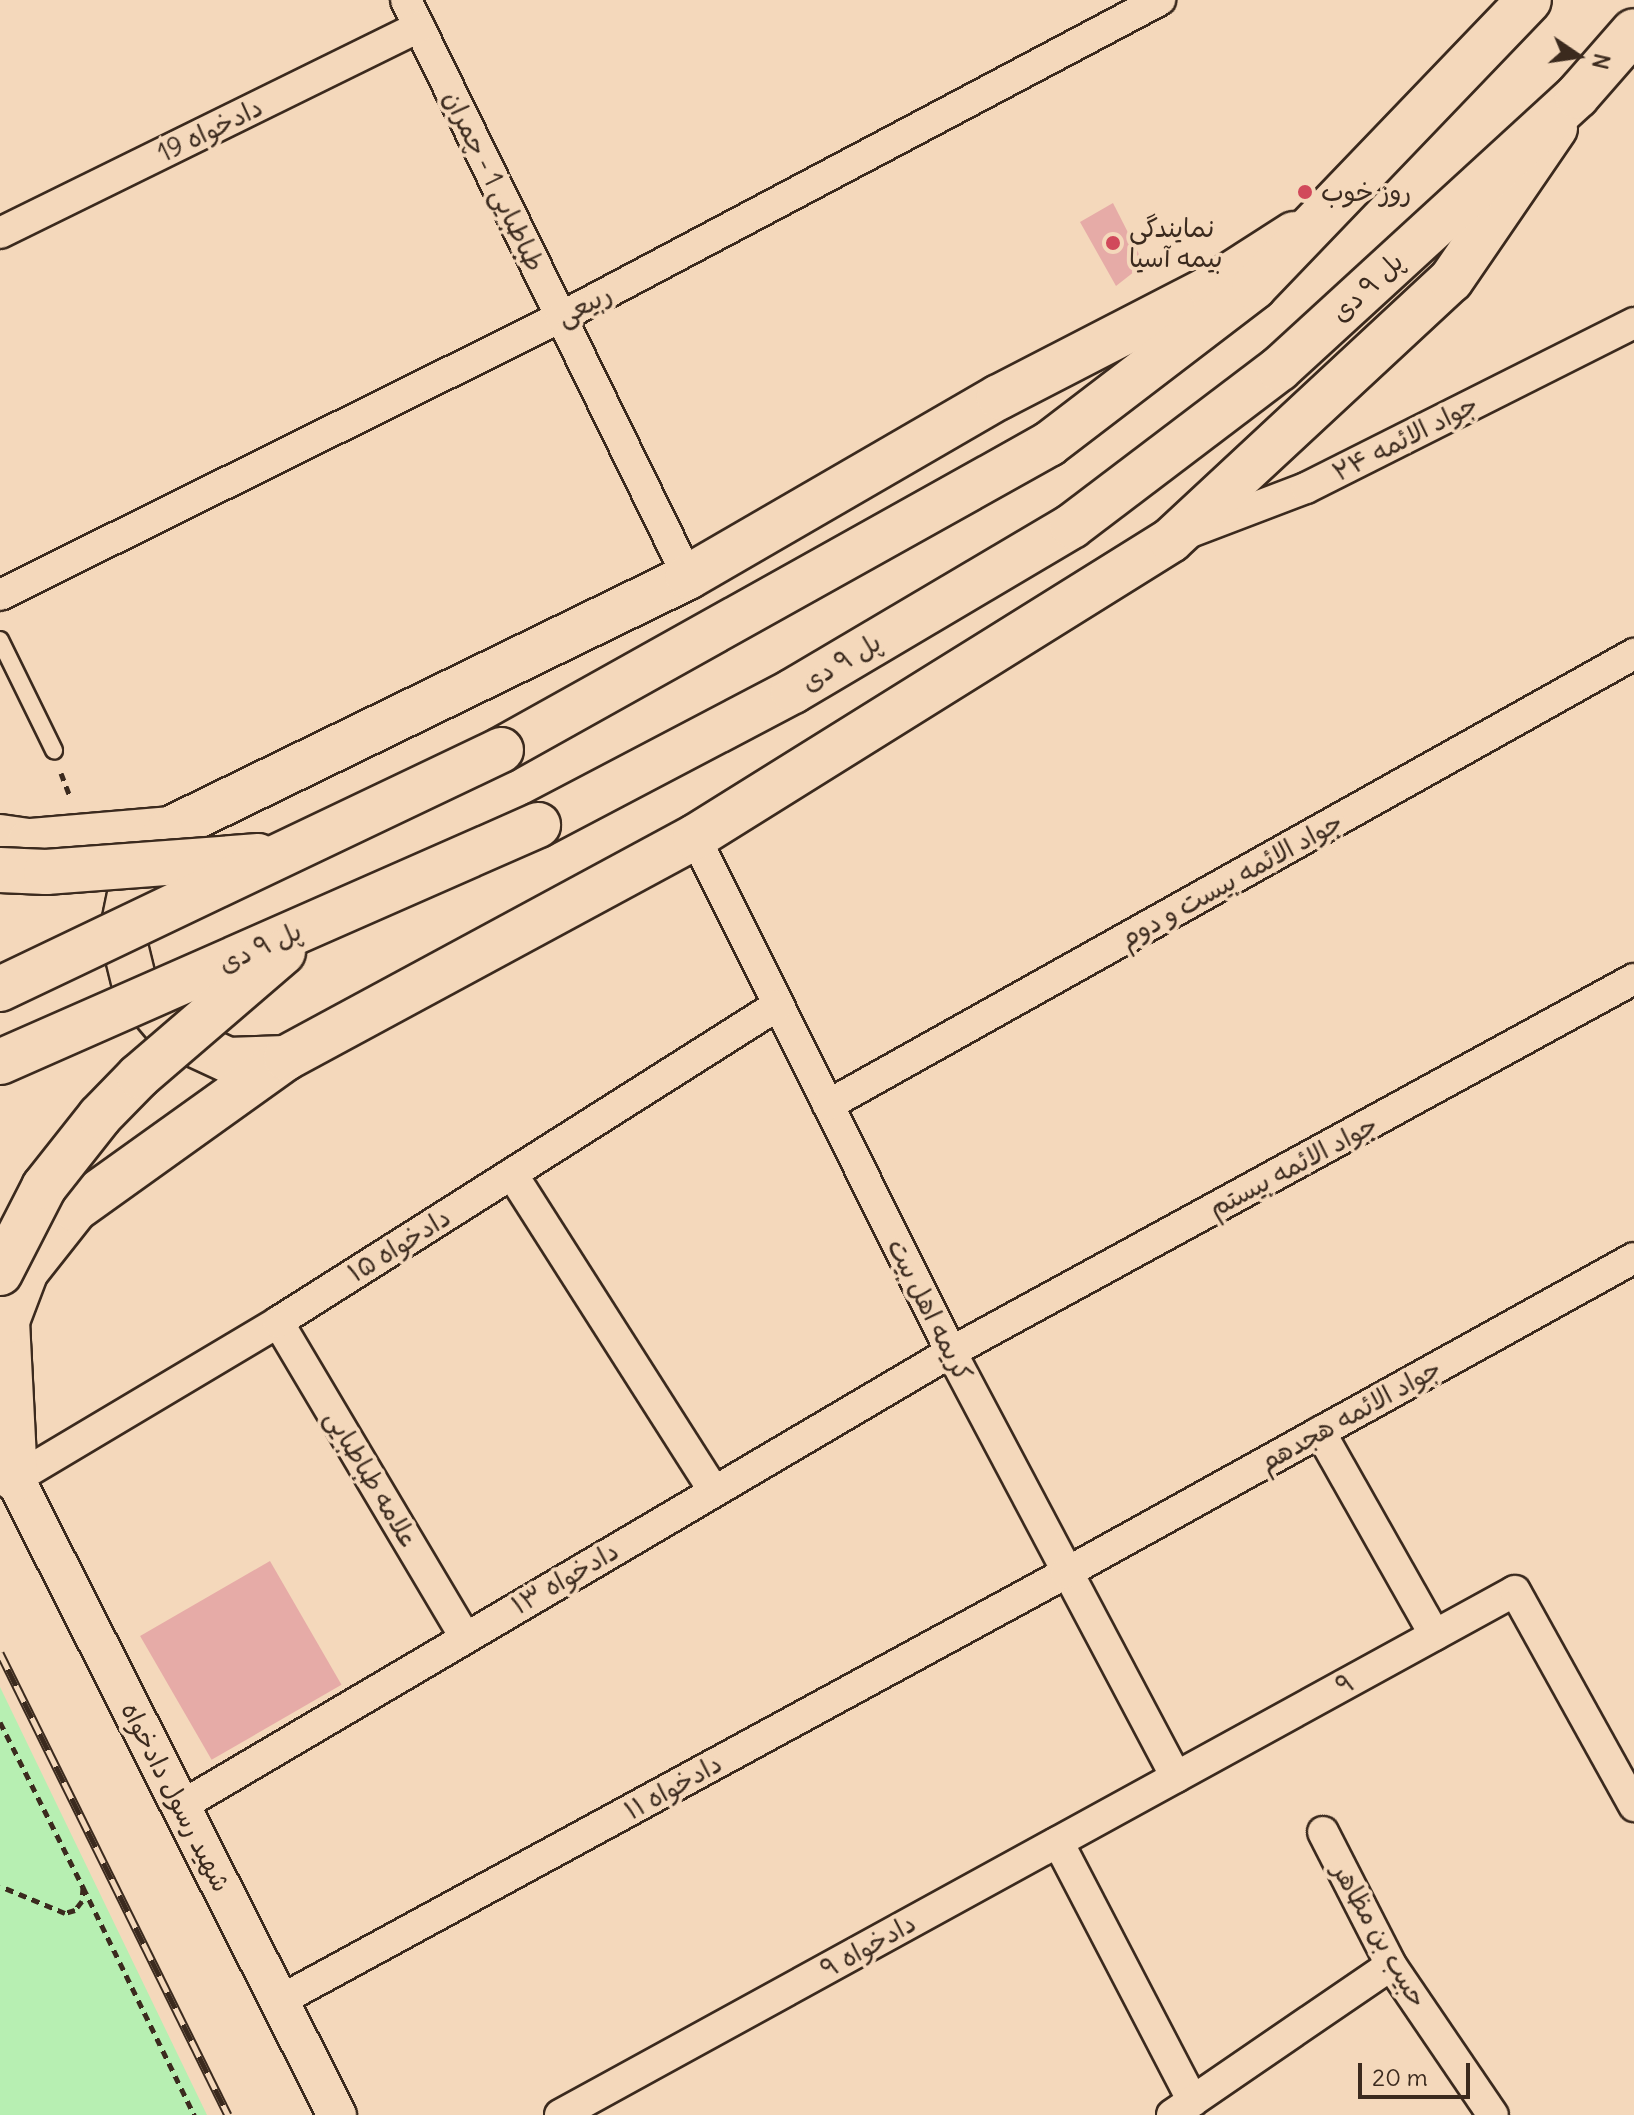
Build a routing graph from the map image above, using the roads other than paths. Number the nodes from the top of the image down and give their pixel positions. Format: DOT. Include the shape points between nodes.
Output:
graph roads {
  1 [pos="1160,0"];
  2 [pos="1529,0"];
  3 [pos="413,13"];
  4 [pos="1634,31"];
  5 [pos="1577,96"];
  6 [pos="1330,212"];
  7 [pos="0,233"];
  8 [pos="561,317"];
  9 [pos="1634,323"];
  10 [pos="1171,540"];
  11 [pos="688,577"];
  12 [pos="0,595"];
  13 [pos="0,640"];
  14 [pos="1634,654"];
  15 [pos="54,750"];
  16 [pos="170,829"];
  17 [pos="0,837"];
  18 [pos="695,837"];
  19 [pos="285,854"];
  20 [pos="0,870"];
  21 [pos="318,922"];
  22 [pos="1634,979"];
  23 [pos="0,989"];
  24 [pos="778,1005"];
  25 [pos="286,1058"];
  26 [pos="0,1062"];
  27 [pos="828,1105"];
  28 [pos="512,1174"];
  29 [pos="1634,1258"];
  30 [pos="0,1273"];
  31 [pos="278,1322"];
  32 [pos="951,1352"];
  33 [pos="0,1412"];
  34 [pos="1320,1432"];
  35 [pos="8,1468"];
  36 [pos="714,1491"];
  37 [pos="1066,1573"];
  38 [pos="1435,1635"];
  39 [pos="465,1637"];
  40 [pos="1176,1777"];
  41 [pos="181,1806"];
  42 [pos="1634,1806"];
  43 [pos="1323,1832"];
  44 [pos="1058,1842"];
  45 [pos="1391,1965"];
  46 [pos="279,2001"];
  47 [pos="1182,2108"];
  48 [pos="337,2115"];
  49 [pos="560,2115"];
  50 [pos="1493,2115"];
  1 -- 8 [label="street, ربیعی"];
  2 -- 6 [label="main road"];
  3 -- 7 [label="street, دادخواه 19"];
  3 -- 8 [label="street, طباطبایی 1 - چمران"];
  4 -- 5 [label="main road"];
  5 -- 10 [label="main road" via="1451,280"];
  5 -- 21 [label="main road, پل ۹ دی, bridge" via="1279,369 1072,526 793,691 538,825"];
  6 -- 11 [label="main road" via="1210,288 999,397"];
  6 -- 19 [label="main road, bridge" via="1254,287 1049,444 501,750"];
  8 -- 11 [label="street, طباطبایی 1 - چمران"];
  8 -- 12 [label="street, ربیعی"];
  9 -- 10 [label="street, جواد الائمه ۲۴" via="1306,488"];
  10 -- 18 [label="main road"];
  11 -- 16 [label="main road"];
  13 -- 15 [label="lane"];
  14 -- 27 [label="street, جواد الائمه بیست و دوم"];
  16 -- 17 [label="main road" via="30,841"];
  16 -- 25 [label="main road" via="134,875 122,933 136,990 174,1035 214,1054 228,1060"];
  18 -- 24 [label="street, کریمه اهل بیت"];
  18 -- 25 [label="main road"];
  19 -- 20 [label="main road, bridge" via="46,872"];
  19 -- 23 [label="main road, bridge"];
  21 -- 26 [label="main road, پل ۹ دی, bridge"];
  21 -- 30 [label="main road, bridge" via="100,1116 44,1187"];
  22 -- 32 [label="street, جواد الائمه بیستم"];
  24 -- 27 [label="street, کریمه اهل بیت"];
  24 -- 28 [label="street, دادخواه ۱۵"];
  25 -- 35 [label="main road" via="75,1209 26,1271 7,1321"];
  27 -- 32 [label="street, کریمه اهل بیت"];
  28 -- 31 [label="street, دادخواه ۱۵"];
  28 -- 36 [label="street"];
  29 -- 34 [label="street, جواد الائمه هجدهم"];
  31 -- 35 [label="street, دادخواه ۱۵"];
  31 -- 39 [label="street, علامه طباطبایی"];
  32 -- 36 [label="street, دادخواه ۱۳"];
  32 -- 37 [label="street, کریمه اهل بیت"];
  33 -- 35 [label="street, شهید رسول دادخواه"];
  34 -- 37 [label="street, جواد الائمه هجدهم"];
  34 -- 38 [label="street"];
  35 -- 41 [label="street, شهید رسول دادخواه"];
  36 -- 39 [label="street, دادخواه ۱۳"];
  37 -- 40 [label="street, کریمه اهل بیت"];
  37 -- 46 [label="street, دادخواه ۱۱"];
  38 -- 40 [label="street, ۹"];
  38 -- 42 [label="street, ۹" via="1515,1591"];
  39 -- 41 [label="street, دادخواه ۱۳"];
  40 -- 44 [label="street, دادخواه ۹"];
  41 -- 46 [label="street, شهید رسول دادخواه"];
  43 -- 45 [label="street, حبیب بن مظاهر"];
  44 -- 47 [label="street"];
  44 -- 49 [label="street, دادخواه ۹"];
  45 -- 47 [label="street"];
  45 -- 50 [label="street, حبیب بن مظاهر"];
  46 -- 48 [label="street, شهید رسول دادخواه"];
}
